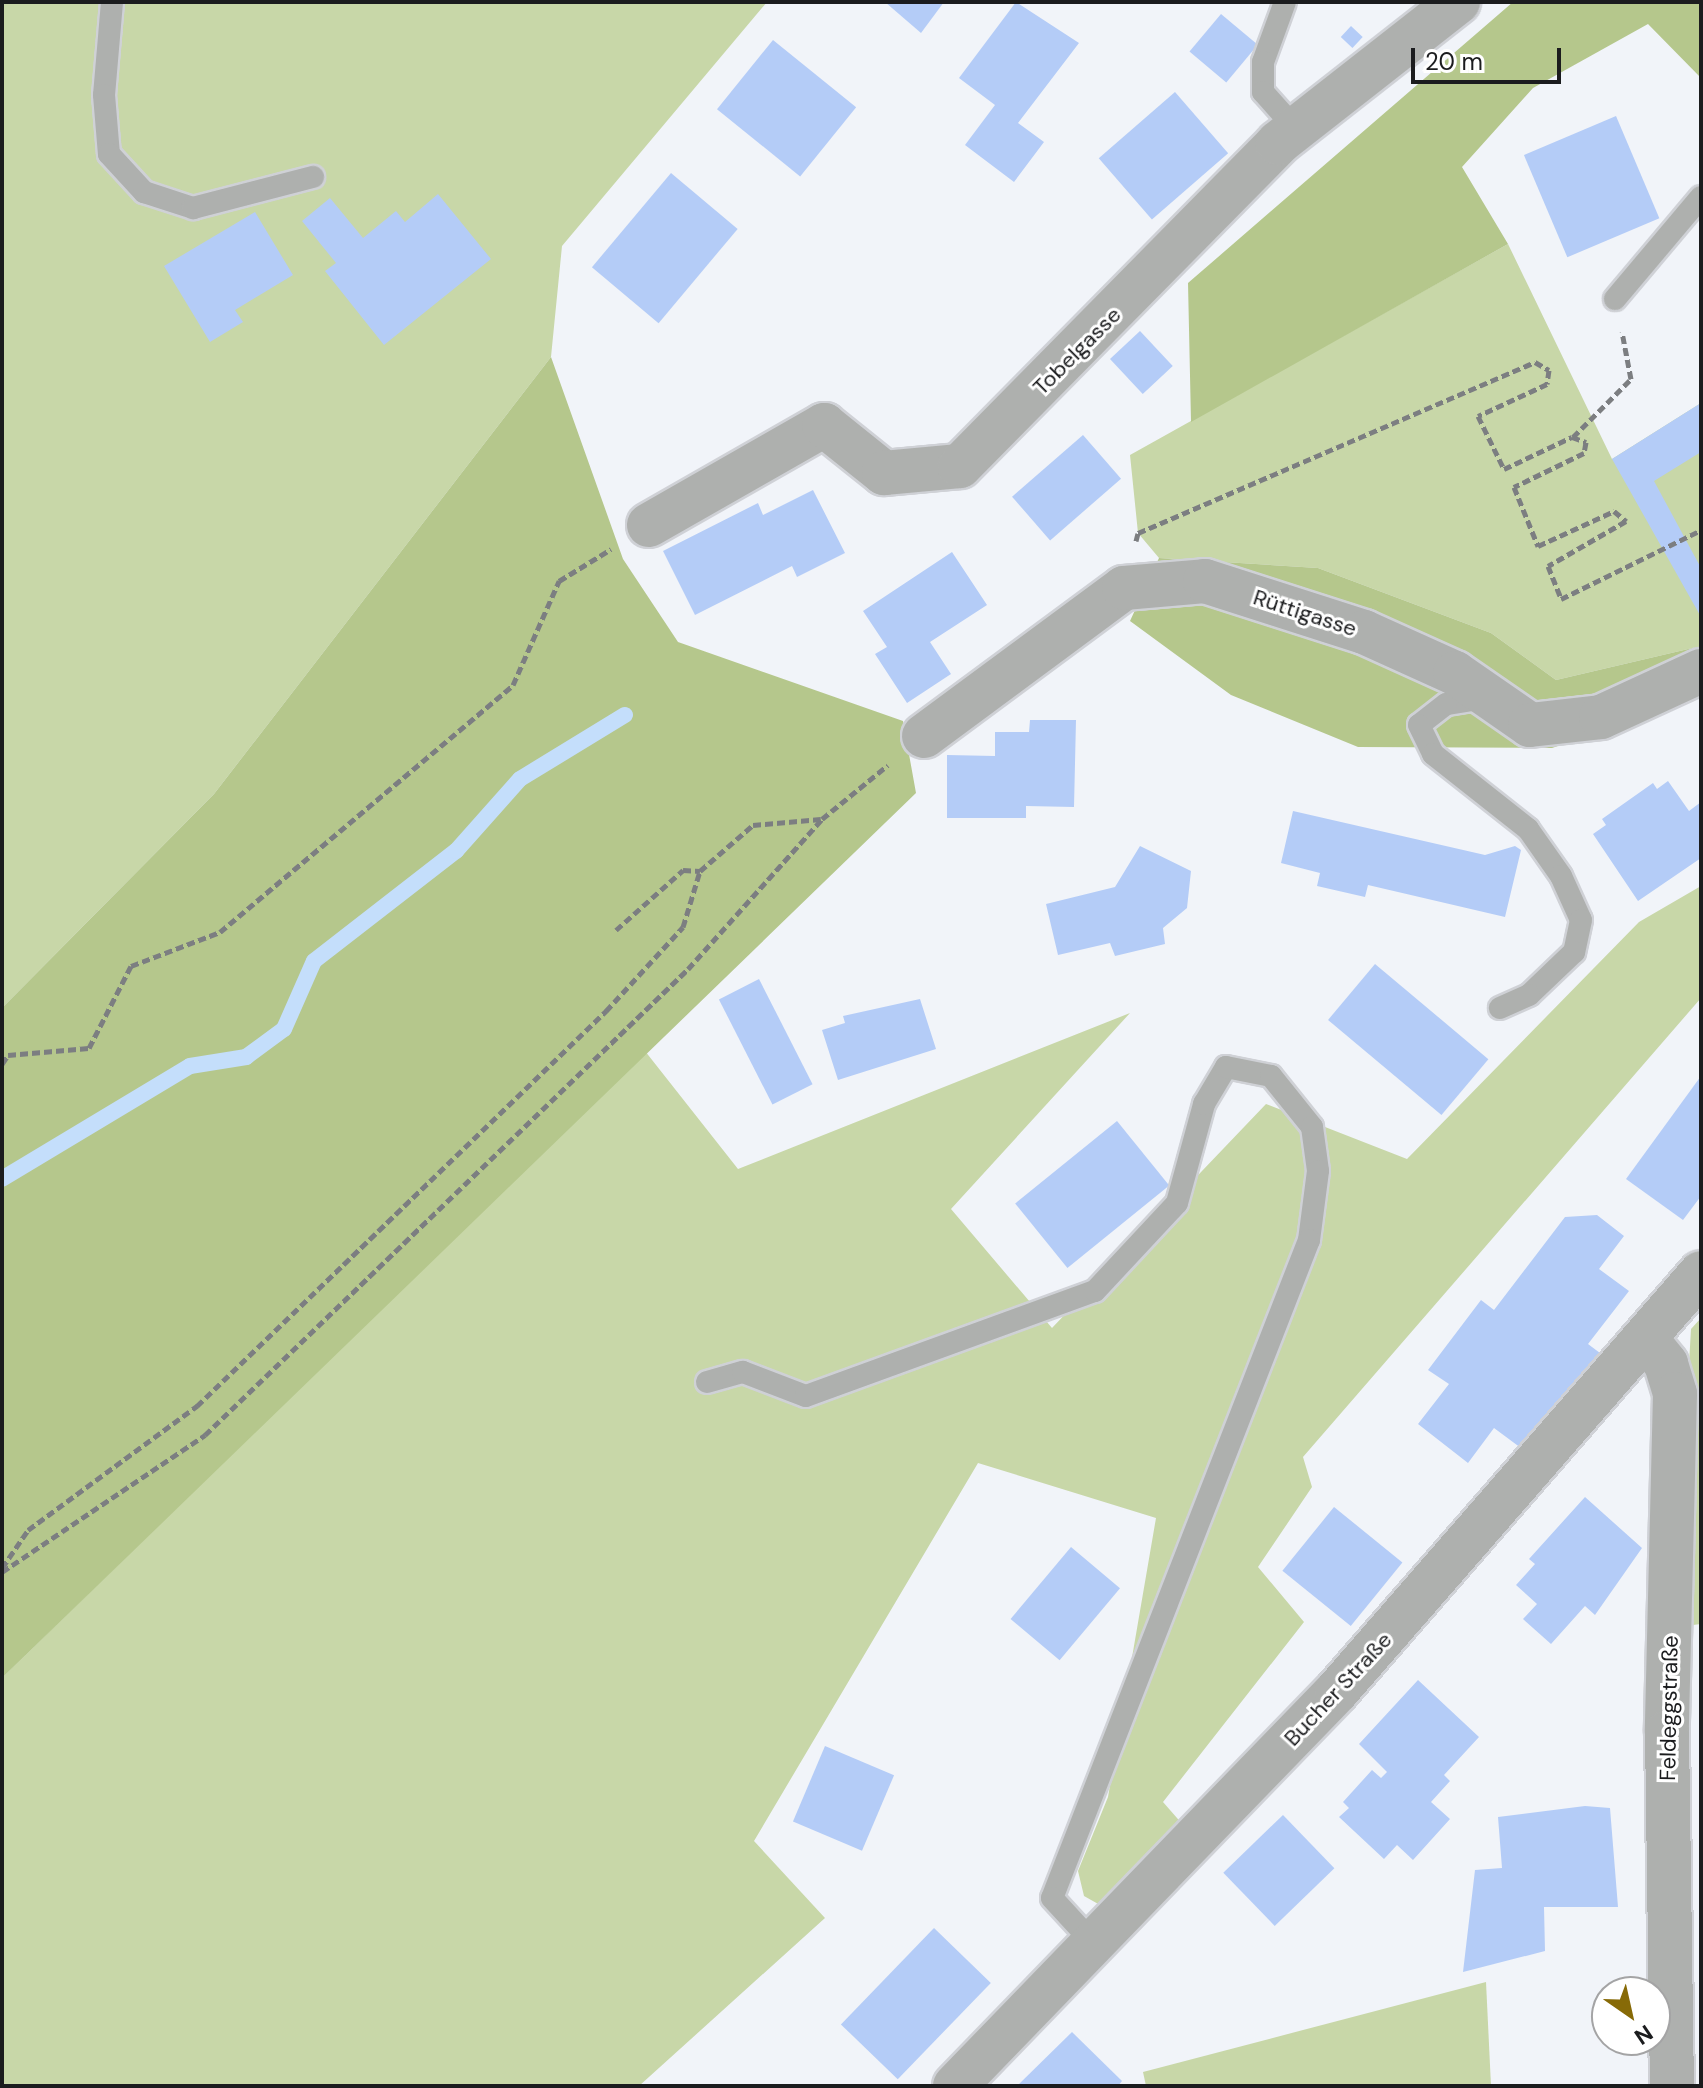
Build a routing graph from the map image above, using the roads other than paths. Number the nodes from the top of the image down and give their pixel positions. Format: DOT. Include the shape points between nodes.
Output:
graph roads {
  1 [pos="112,2"];
  2 [pos="1285,2"];
  3 [pos="1458,2"];
  4 [pos="1296,129"];
  5 [pos="313,177"];
  6 [pos="1701,197"];
  7 [pos="1615,299"];
  8 [pos="649,525"];
  9 [pos="1701,671"];
  10 [pos="1490,697"];
  11 [pos="924,736"];
  12 [pos="1500,1008"];
  13 [pos="1701,1273"];
  14 [pos="1646,1339"];
  15 [pos="707,1382"];
  16 [pos="1095,1945"];
  17 [pos="955,2086"];
  18 [pos="1672,2086"];
  1 -- 5 [label="lane" via="104,95 109,154 144,192 193,208"];
  2 -- 4 [label="lane" via="1263,62 1263,92"];
  3 -- 4 [label="street, Tobelgasse"];
  4 -- 8 [label="street, Tobelgasse" via="960,466 884,473 824,425"];
  6 -- 7 [label="lane"];
  9 -- 10 [label="street, Rüttigasse" via="1601,717 1530,725"];
  10 -- 11 [label="street, Rüttigasse" via="1364,632 1205,581 1124,588"];
  10 -- 12 [label="lane" via="1446,704 1419,725 1433,754 1528,829 1561,876 1581,920 1574,952 1529,995"];
  13 -- 14 [label="street, Bucher Straße"];
  14 -- 16 [label="street, Bucher Straße" via="1337,1691"];
  14 -- 18 [label="street, Feldeggstraße" via="1666,1364 1675,1394 1667,1732"];
  15 -- 16 [label="lane" via="743,1372 806,1396 1095,1291 1177,1203 1204,1104 1226,1067 1271,1076 1312,1127 1318,1171 1309,1240 1052,1898"];
  16 -- 17 [label="street, Bucher Straße"];
}
